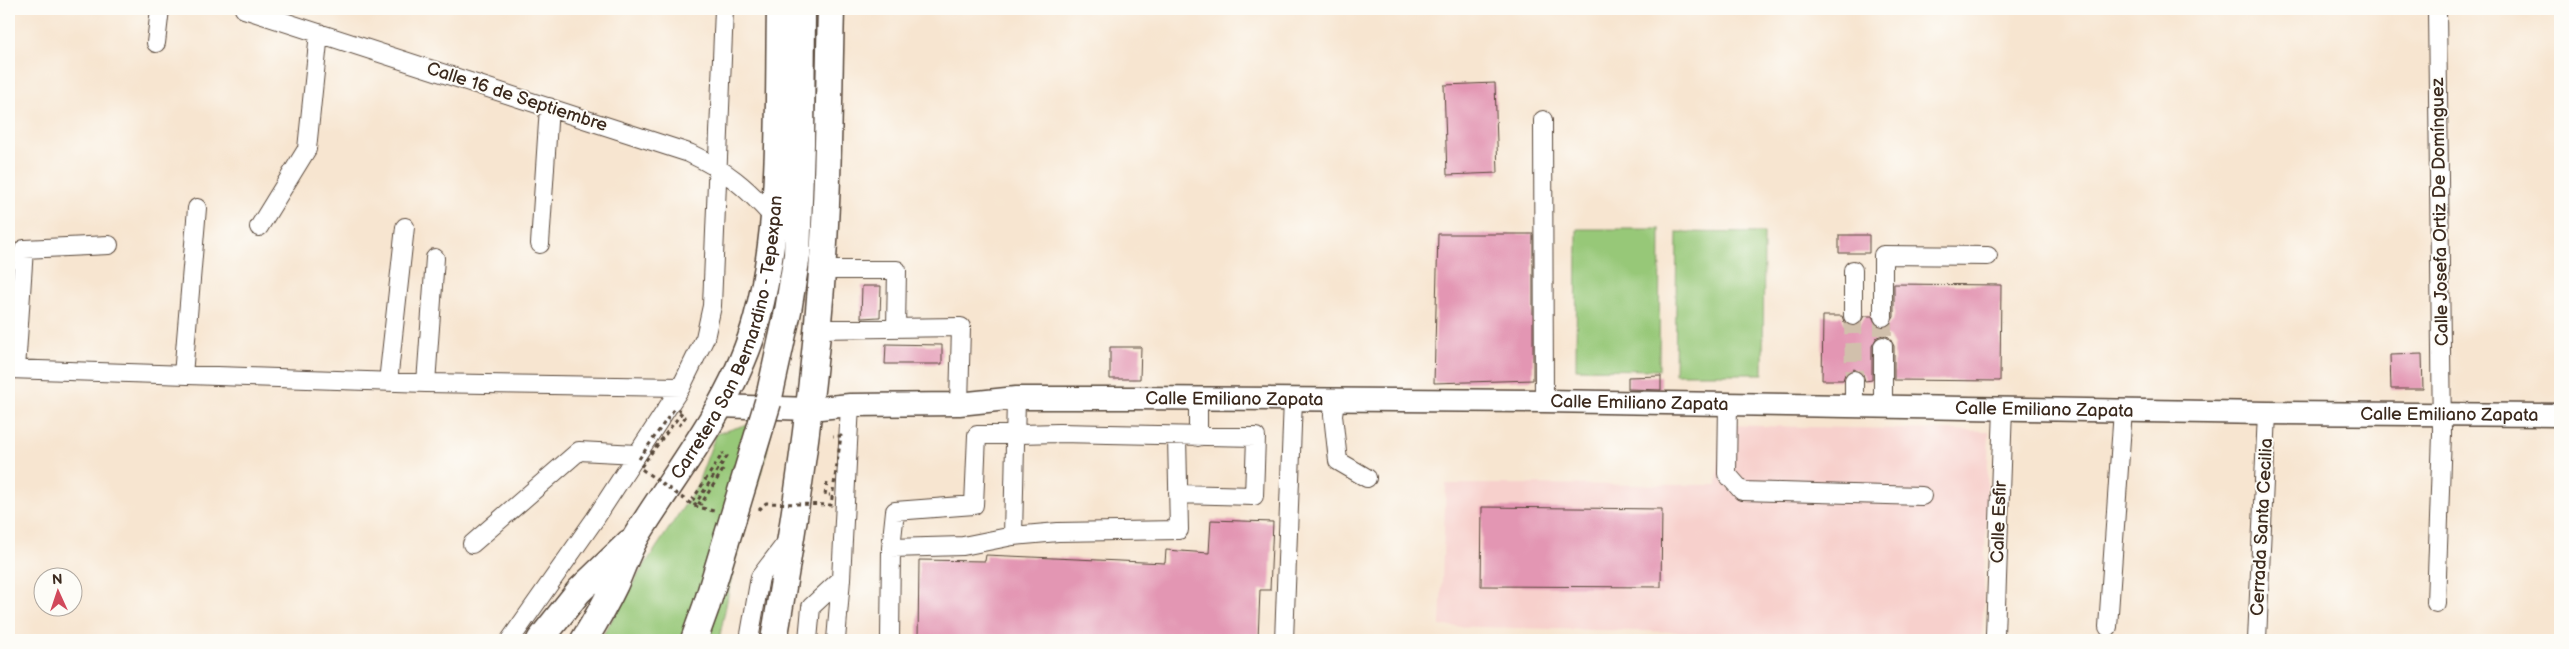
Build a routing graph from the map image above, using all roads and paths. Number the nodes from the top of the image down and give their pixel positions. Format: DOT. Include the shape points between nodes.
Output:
graph roads {
  1 [pos="160,9"];
  2 [pos="724,9"];
  3 [pos="780,9"];
  4 [pos="802,9"];
  5 [pos="831,9"];
  6 [pos="2438,9"];
  7 [pos="250,10"];
  8 [pos="319,34"];
  9 [pos="156,43"];
  10 [pos="549,108"];
  11 [pos="1542,120"];
  12 [pos="718,166"];
  13 [pos="197,208"];
  14 [pos="773,217"];
  15 [pos="259,227"];
  16 [pos="404,227"];
  17 [pos="540,244"];
  18 [pos="109,245"];
  19 [pos="1988,256"];
  20 [pos="435,258"];
  21 [pos="821,270"];
  22 [pos="1853,270"];
  23 [pos="1853,316"];
  24 [pos="1883,317"];
  25 [pos="896,328"];
  26 [pos="816,329"];
  27 [pos="1883,346"];
  28 [pos="12,369"];
  29 [pos="183,375"];
  30 [pos="1854,380"];
  31 [pos="388,382"];
  32 [pos="426,383"];
  33 [pos="681,387"];
  34 [pos="1016,398"];
  35 [pos="1198,399"];
  36 [pos="1293,399"];
  37 [pos="1335,400"];
  38 [pos="1544,401"];
  39 [pos="959,404"];
  40 [pos="1728,404"];
  41 [pos="719,406"];
  42 [pos="850,406"];
  43 [pos="1854,406"];
  44 [pos="1883,406"];
  45 [pos="2003,408"];
  46 [pos="810,409"];
  47 [pos="2123,410"];
  48 [pos="2267,413"];
  49 [pos="2442,415"];
  50 [pos="2560,415"];
  51 [pos="1016,435"];
  52 [pos="1177,437"];
  53 [pos="1198,437"];
  54 [pos="734,453"];
  55 [pos="637,454"];
  56 [pos="1367,478"];
  57 [pos="1178,494"];
  58 [pos="1922,496"];
  59 [pos="694,506"];
  60 [pos="792,535"];
  61 [pos="1013,536"];
  62 [pos="635,538"];
  63 [pos="472,544"];
  64 [pos="891,548"];
  65 [pos="841,580"];
  66 [pos="2436,603"];
  67 [pos="2108,627"];
  68 [pos="1995,635"];
  69 [pos="510,640"];
  70 [pos="540,640"];
  71 [pos="584,640"];
  72 [pos="694,640"];
  73 [pos="749,640"];
  74 [pos="774,640"];
  75 [pos="808,640"];
  76 [pos="836,640"];
  77 [pos="890,640"];
  78 [pos="1284,640"];
  79 [pos="2257,640"];
  1 -- 9 [label="street"];
  2 -- 12 [label="street"];
  3 -- 14 [label="highway, Carretera San Bernardino - Tepexpan"];
  4 -- 72 [label="highway, bridge" via="797,255 788,311 768,402"];
  5 -- 21 [label="highway"];
  6 -- 49 [label="street, Calle Josefa Ortiz De Domínguez"];
  7 -- 8 [label="street, Calle 16 de Septiembre"];
  8 -- 10 [label="street, Calle 16 de Septiembre"];
  8 -- 15 [label="street" via="307,149"];
  10 -- 12 [label="street, Calle 16 de Septiembre" via="689,152"];
  10 -- 17 [label="street"];
  11 -- 38 [label="street"];
  12 -- 14 [label="street, Calle 16 de Septiembre" via="745,186"];
  12 -- 33 [label="street" via="712,306 705,338"];
  13 -- 29 [label="street"];
  14 -- 41 [label="highway, Carretera San Bernardino - Tepexpan" via="757,317 745,355"];
  16 -- 31 [label="street"];
  18 -- 28 [label="street" via="24,249"];
  19 -- 24 [label="street" via="1883,254"];
  20 -- 32 [label="street"];
  21 -- 25 [label="street" via="897,270"];
  21 -- 26 [label="highway"];
  22 -- 23 [label="street"];
  25 -- 26 [label="street"];
  25 -- 39 [label="street" via="960,327"];
  26 -- 46 [label="highway"];
  27 -- 44 [label="street"];
  28 -- 29 [label="street"];
  29 -- 31 [label="street"];
  30 -- 43 [label="street"];
  31 -- 32 [label="street"];
  32 -- 33 [label="street"];
  33 -- 55 [label="street"];
  34 -- 35 [label="main road, Calle Emiliano Zapata"];
  34 -- 39 [label="main road, Calle Emiliano Zapata"];
  34 -- 51 [label="street"];
  35 -- 36 [label="main road, Calle Emiliano Zapata"];
  35 -- 53 [label="street"];
  36 -- 37 [label="main road, Calle Emiliano Zapata"];
  36 -- 78 [label="street"];
  37 -- 38 [label="main road, Calle Emiliano Zapata"];
  37 -- 56 [label="street" via="1338,461"];
  38 -- 40 [label="main road, Calle Emiliano Zapata"];
  39 -- 42 [label="main road, Calle Emiliano Zapata"];
  40 -- 43 [label="main road, Calle Emiliano Zapata"];
  40 -- 58 [label="street" via="1727,474 1742,492"];
  41 -- 46 [label="main road, Calle Emiliano Zapata"];
  41 -- 62 [label="highway, Carretera San Bernardino - Tepexpan"];
  42 -- 46 [label="main road, Calle Emiliano Zapata"];
  42 -- 65 [label="street"];
  43 -- 44 [label="main road, Calle Emiliano Zapata"];
  44 -- 45 [label="main road, Calle Emiliano Zapata"];
  45 -- 47 [label="main road, Calle Emiliano Zapata"];
  45 -- 68 [label="street, Calle Esfir"];
  46 -- 60 [label="highway"];
  47 -- 48 [label="main road, Calle Emiliano Zapata"];
  47 -- 67 [label="street"];
  48 -- 49 [label="main road, Calle Emiliano Zapata"];
  48 -- 79 [label="street, Cerrada Santa Cecilia"];
  49 -- 50 [label="main road, Calle Emiliano Zapata"];
  49 -- 66 [label="street, Calle Josefa Ortiz De Domínguez"];
  51 -- 52 [label="street"];
  51 -- 61 [label="street"];
  51 -- 64 [label="street" via="977,435 974,505 895,511"];
  52 -- 53 [label="street"];
  52 -- 57 [label="street"];
  53 -- 57 [label="street" via="1256,437 1254,496"];
  54 -- 59 [label="path, bridge" via="701,504 693,498 723,453 727,456"];
  55 -- 63 [label="street" via="579,451"];
  55 -- 69 [label="street"];
  57 -- 61 [label="street" via="1179,530 1068,531"];
  60 -- 73 [label="street" via="760,578"];
  60 -- 74 [label="highway"];
  61 -- 64 [label="street" via="963,546"];
  62 -- 70 [label="highway" via="579,590"];
  62 -- 71 [label="highway, Carretera San Bernardino - Tepexpan" via="614,586"];
  64 -- 77 [label="street"];
  65 -- 75 [label="street" via="811,607"];
  65 -- 76 [label="street"];
}
